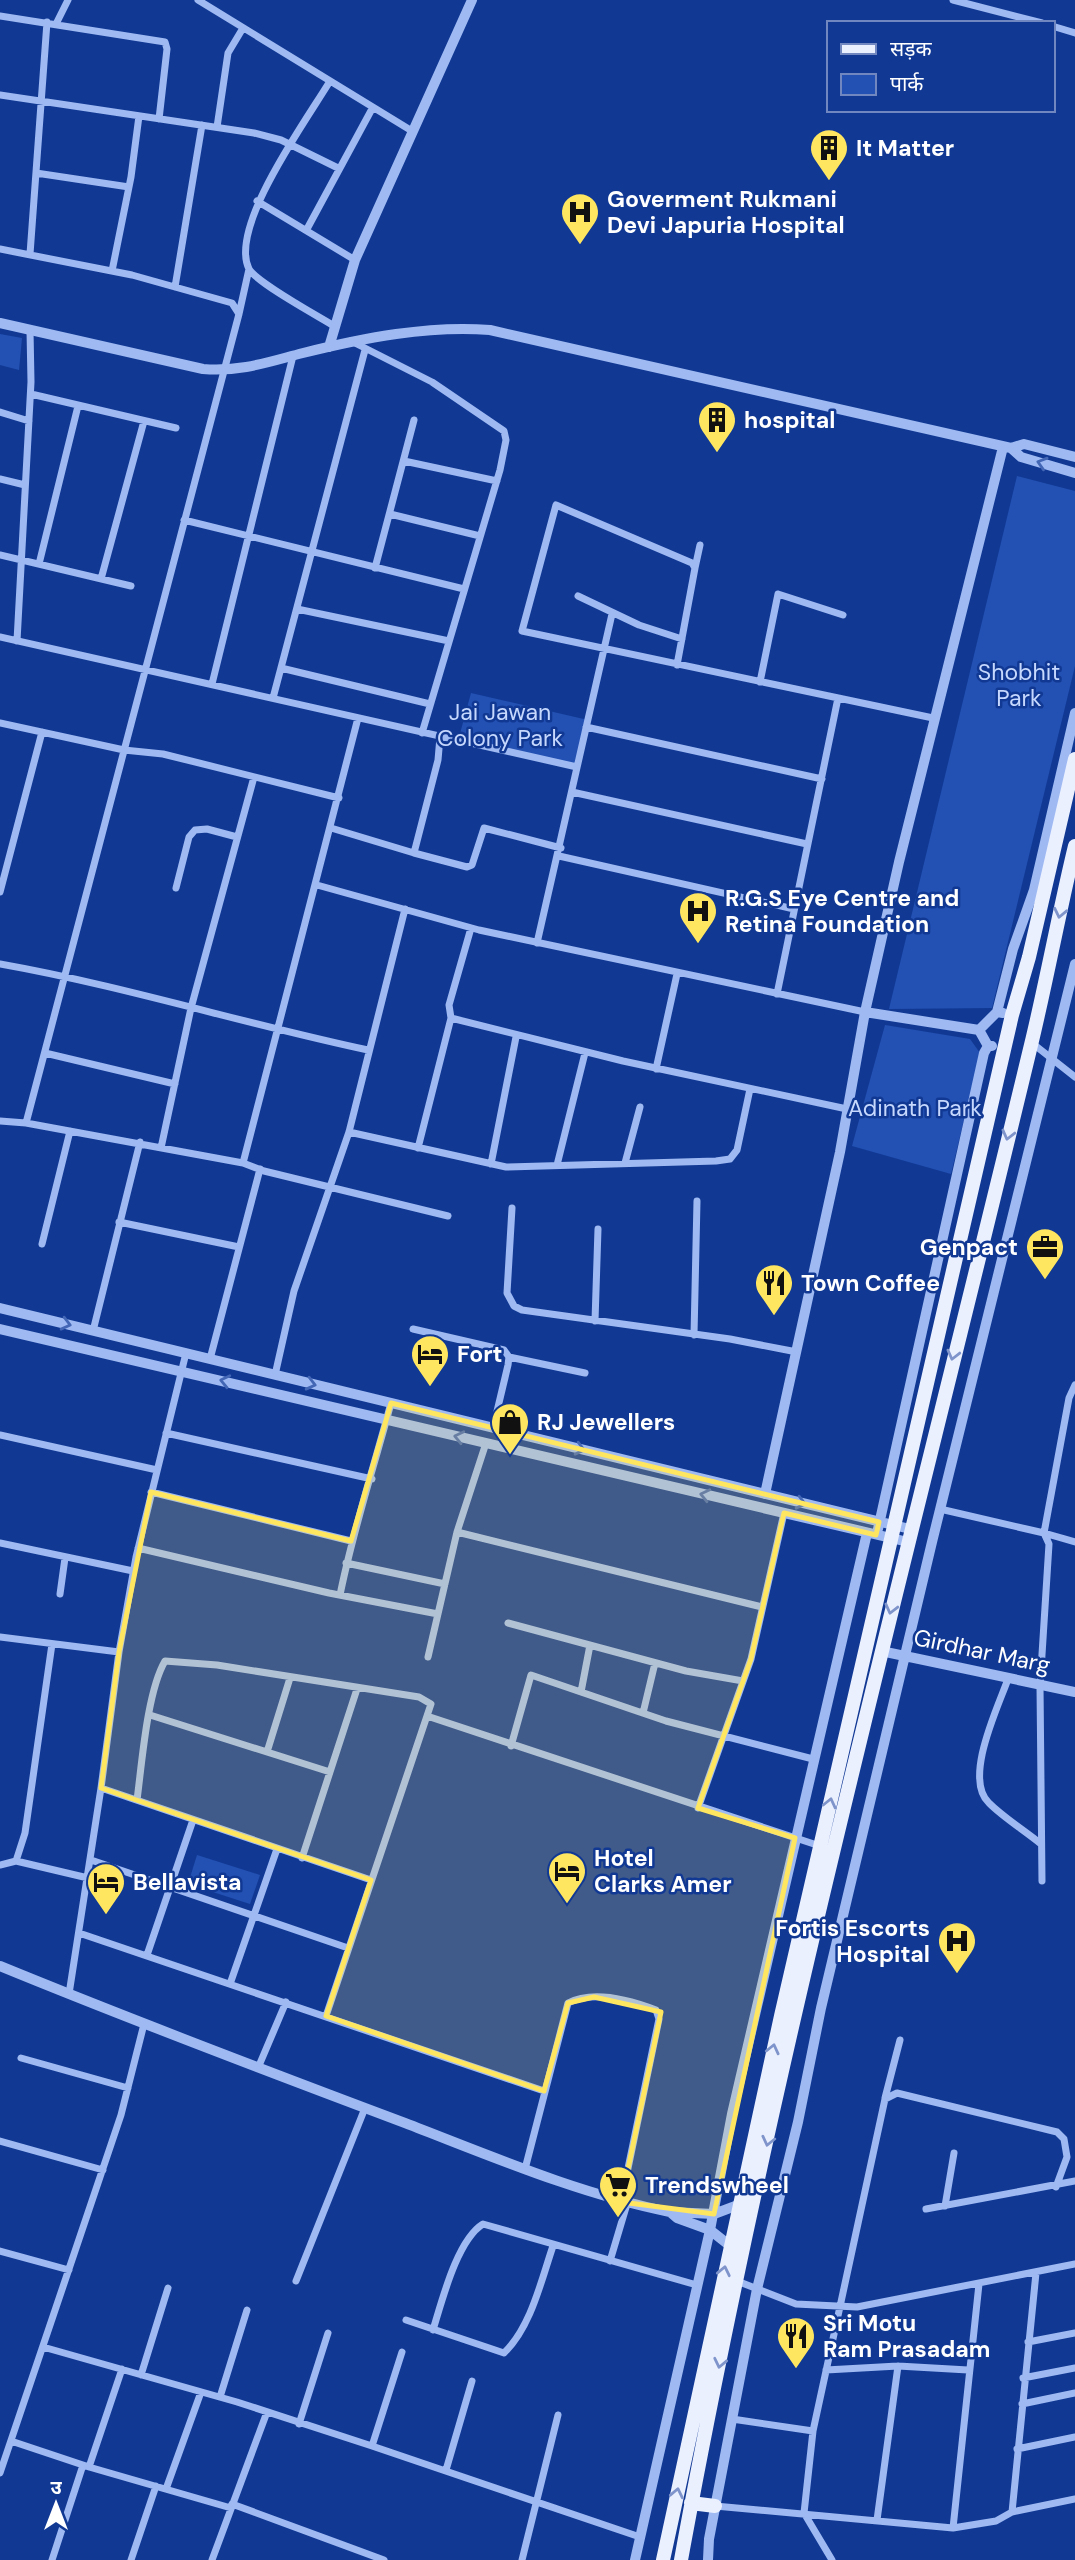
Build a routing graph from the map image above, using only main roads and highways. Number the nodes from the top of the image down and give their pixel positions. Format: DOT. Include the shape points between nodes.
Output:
graph roads {
  1 [pos="1075,759"];
  2 [pos="1075,846"];
  3 [pos="691,2503"];
  4 [pos="715,2506"];
  5 [pos="663,2560"];
  6 [pos="681,2560"];
  5 -- 1 [label="main road, one-way" via="820,1846 881,1531 1004,1048 1004,1014"];
  2 -- 3 [label="main road, one-way" via="881,1651"];
  3 -- 4 [label="main road"];
  3 -- 6 [label="main road"];
}
